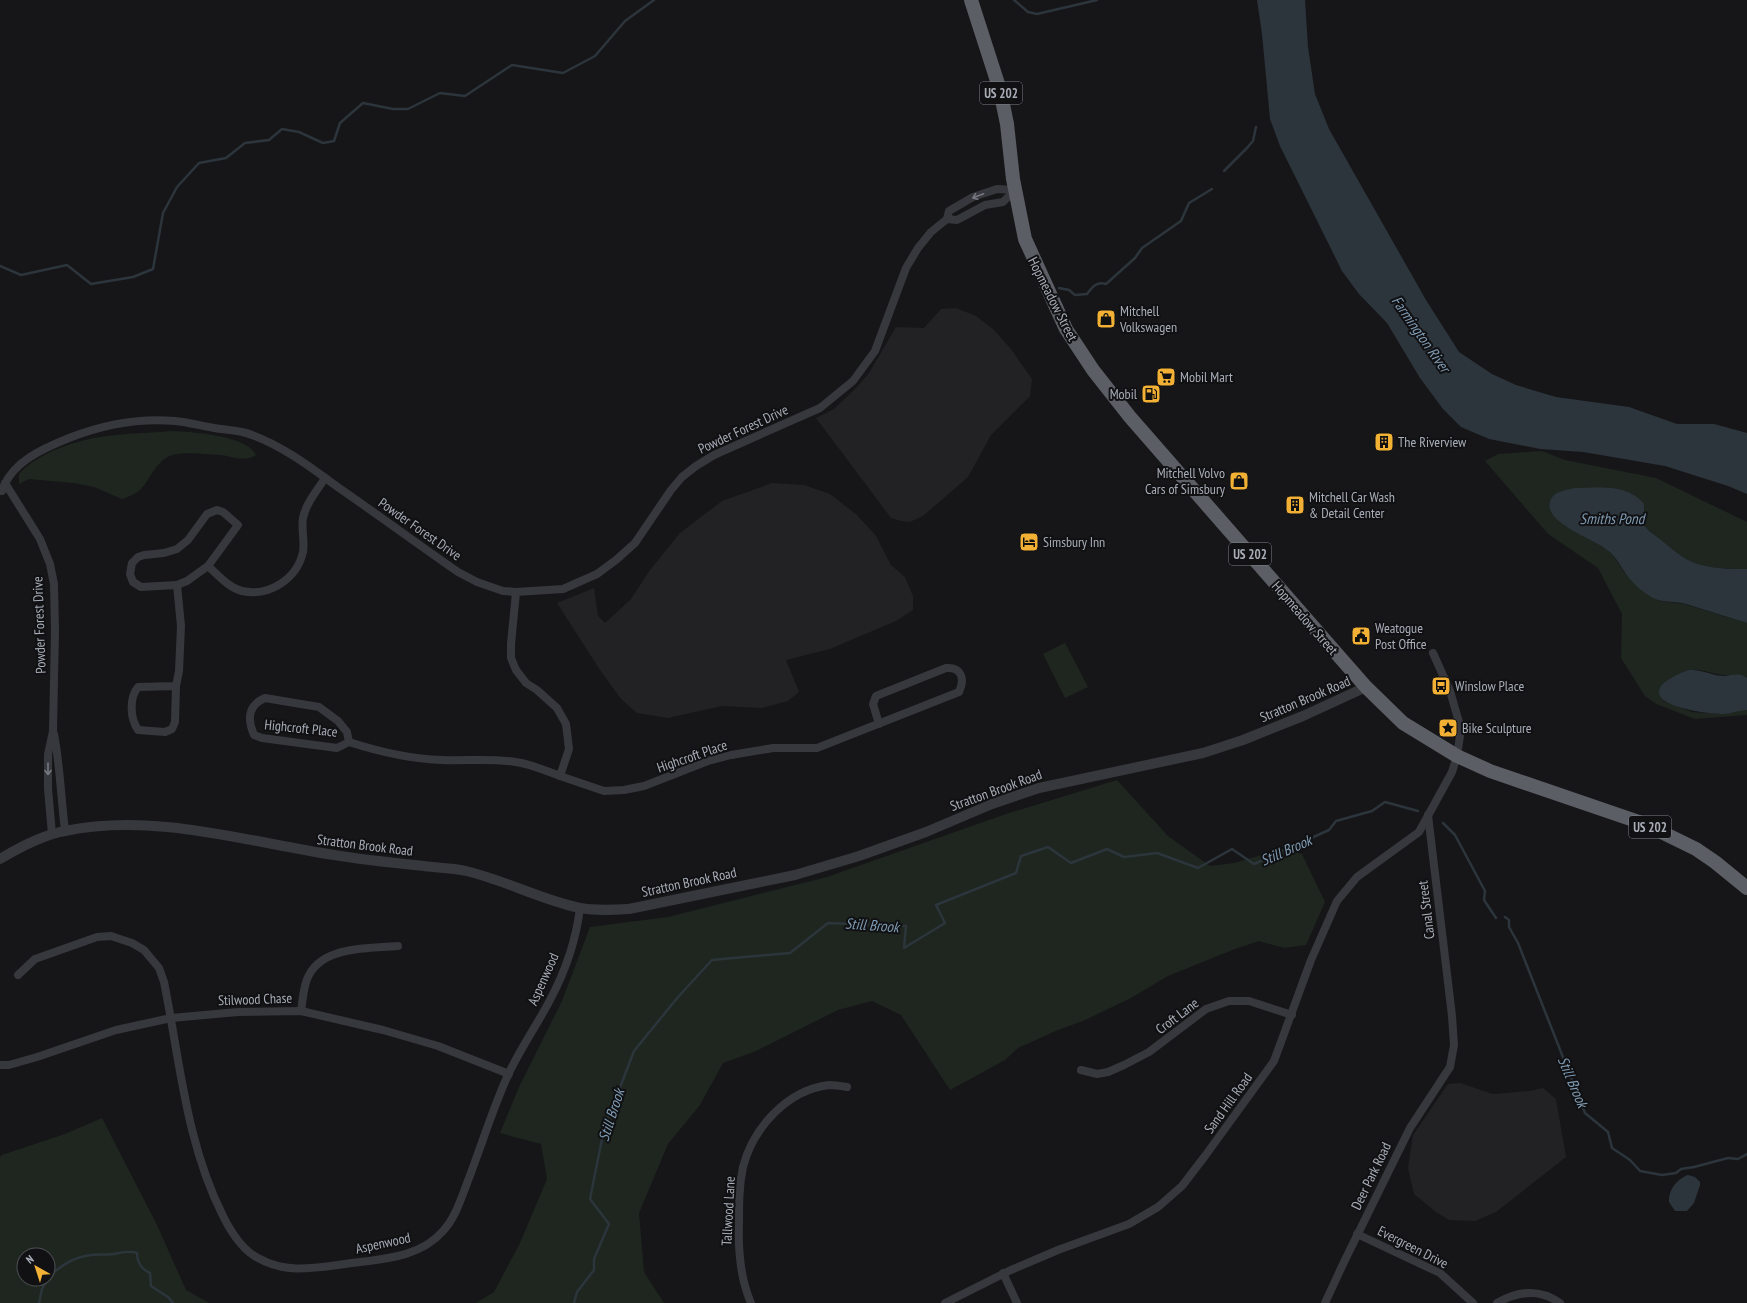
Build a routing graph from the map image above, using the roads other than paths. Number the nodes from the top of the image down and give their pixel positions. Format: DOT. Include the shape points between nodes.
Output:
graph roads {
  1 [pos="971,0"];
  2 [pos="1015,190"];
  3 [pos="946,219"];
  4 [pos="325,478"];
  5 [pos="2,482"];
  6 [pos="0,491"];
  7 [pos="208,566"];
  8 [pos="177,585"];
  9 [pos="516,592"];
  10 [pos="1433,652"];
  11 [pos="176,686"];
  12 [pos="1366,687"];
  13 [pos="879,724"];
  14 [pos="53,731"];
  15 [pos="349,742"];
  16 [pos="1457,756"];
  17 [pos="560,776"];
  18 [pos="1428,815"];
  19 [pos="65,831"];
  20 [pos="52,834"];
  21 [pos="0,859"];
  22 [pos="1747,888"];
  23 [pos="580,908"];
  24 [pos="398,946"];
  25 [pos="18,975"];
  26 [pos="301,1011"];
  27 [pos="1292,1015"];
  28 [pos="171,1018"];
  29 [pos="0,1065"];
  30 [pos="1450,1067"];
  31 [pos="1081,1070"];
  32 [pos="508,1074"];
  33 [pos="847,1087"];
  34 [pos="1357,1234"];
  35 [pos="1003,1273"];
  36 [pos="751,1303"];
  37 [pos="946,1303"];
  38 [pos="1017,1303"];
  39 [pos="1325,1303"];
  40 [pos="1473,1303"];
  41 [pos="1497,1303"];
  42 [pos="1560,1303"];
  1 -- 2 [label="highway, Hopmeadow Street / US 202" via="1000,90"];
  2 -- 3 [label="street" via="1003,202 985,205 957,220"];
  2 -- 3 [label="street, Powder Forest Drive, one-way" via="997,189 973,197 949,212"];
  2 -- 12 [label="highway, Hopmeadow Street / US 202" via="1025,239 1032,257 1066,329 1093,370"];
  3 -- 9 [label="street, Powder Forest Drive" via="931,232 906,268 875,351 853,381 820,408 714,455 696,466 671,490 635,543 597,574 562,589"];
  4 -- 5 [label="street, Powder Forest Drive" via="298,459 252,434 175,421 147,421 97,429 51,445 26,460"];
  4 -- 7 [label="street" via="309,502 303,519 303,552 298,565 290,577 279,586 266,591 242,591 231,586"];
  4 -- 9 [label="street, Powder Forest Drive" via="458,572 502,591"];
  5 -- 6 [label="street"];
  5 -- 14 [label="street, Powder Forest Drive" via="40,539 50,564 54,584 55,630"];
  7 -- 8 [label="street"];
  7 -- 8 [label="street" via="238,525 217,510 207,514 188,540 177,549 144,555 132,563 130,574 133,582 140,587"];
  8 -- 11 [label="street" via="181,626"];
  9 -- 17 [label="street" via="511,658 526,683 557,708 566,724 569,749"];
  10 -- 16 [label="street" via="1459,717 1461,728"];
  11 -- 11 [label="street" via="175,722 172,729 165,732 138,730 132,717 133,693 138,687"];
  12 -- 16 [label="highway, Hopmeadow Street / US 202" via="1404,723"];
  12 -- 23 [label="street, Stratton Brook Road" via="1290,722 1203,754 1039,788 860,856 802,873 629,909"];
  13 -- 13 [label="street, Highcroft Place" via="959,692 962,677 953,668 946,668 876,696 873,704"];
  13 -- 17 [label="street, Highcroft Place" via="817,748 773,748 731,755 644,786 624,790 604,791"];
  14 -- 19 [label="street, Powder Forest Drive" via="58,755"];
  14 -- 20 [label="street, Powder Forest Drive, one-way" via="48,761"];
  15 -- 15 [label="street, Highcroft Place" via="337,748 262,738 254,735 251,728 252,708 257,701 265,698 319,707 338,721 347,732"];
  15 -- 17 [label="street, Highcroft Place" via="377,751 415,757 517,762"];
  16 -- 18 [label="street" via="1452,772"];
  16 -- 22 [label="highway, Hopmeadow Street / US 202" via="1490,772 1645,824 1696,849"];
  18 -- 27 [label="street, Sand Hill Road" via="1419,832 1357,876 1337,901"];
  18 -- 30 [label="street, Canal Street" via="1452,1016 1454,1045"];
  19 -- 20 [label="street, Stratton Brook Road"];
  19 -- 23 [label="street, Stratton Brook Road" via="97,826 170,828 350,858 464,871 493,878"];
  20 -- 21 [label="street, Stratton Brook Road"];
  23 -- 32 [label="street, Aspenwood" via="567,962 550,999"];
  24 -- 26 [label="street" via="343,950 314,967 308,976"];
  25 -- 28 [label="street, Aspenwood" via="35,959 68,947 97,937 121,938 144,950 159,968"];
  26 -- 28 [label="street, Stilwood Chase" via="238,1012"];
  26 -- 32 [label="street, Stilwood Chase" via="438,1046"];
  27 -- 31 [label="street, Croft Lane" via="1249,1001 1229,1001 1206,1009 1149,1052 1124,1065 1097,1074"];
  27 -- 35 [label="street, Sand Hill Road" via="1274,1061 1259,1084 1205,1156 1177,1190 1158,1207 1129,1224"];
  28 -- 29 [label="street, Stilwood Chase" via="116,1030 37,1057"];
  28 -- 32 [label="street, Aspenwood" via="188,1119 200,1158 231,1231 256,1258 274,1266 295,1270 409,1254 428,1245 444,1231 459,1205"];
  30 -- 34 [label="street, Deer Park Road" via="1410,1128"];
  33 -- 36 [label="street, Tallwood Lane" via="830,1085 796,1096 772,1115 752,1144 739,1190 738,1243 746,1292"];
  34 -- 39 [label="street, Deer Park Road"];
  34 -- 40 [label="street, Evergreen Drive" via="1440,1273"];
  35 -- 37 [label="street, Sand Hill Road"];
  35 -- 38 [label="street"];
  41 -- 42 [label="street" via="1508,1297 1532,1292 1553,1298"];
}
